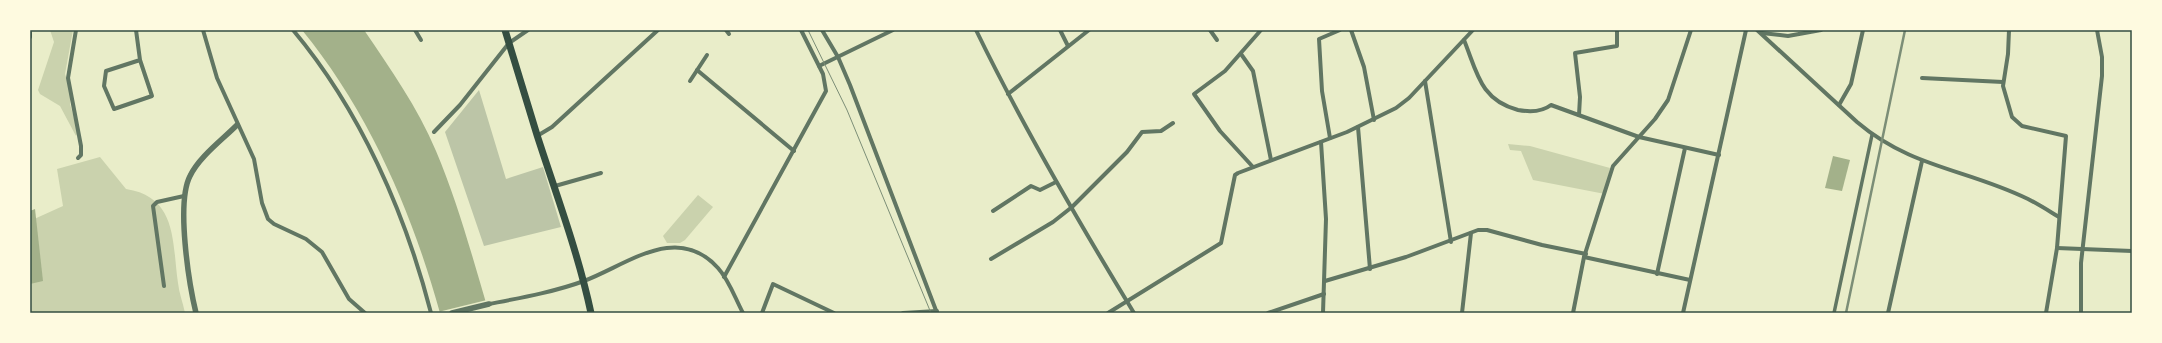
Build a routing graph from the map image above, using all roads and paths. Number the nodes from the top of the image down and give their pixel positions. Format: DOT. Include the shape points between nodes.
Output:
graph roads {
  1 [pos="76,30"];
  2 [pos="136,30"];
  3 [pos="203,30"];
  4 [pos="293,30"];
  5 [pos="415,30"];
  6 [pos="505,30"];
  7 [pos="528,30"];
  8 [pos="658,30"];
  9 [pos="801,30"];
  10 [pos="822,30"];
  11 [pos="893,30"];
  12 [pos="976,30"];
  13 [pos="1060,30"];
  14 [pos="1089,30"];
  15 [pos="1210,30"];
  16 [pos="1261,30"];
  17 [pos="1340,30"];
  18 [pos="1352,30"];
  19 [pos="1473,30"];
  20 [pos="1618,30"];
  21 [pos="1691,30"];
  22 [pos="1746,30"];
  23 [pos="1756,30"];
  24 [pos="1821,30"];
  25 [pos="1863,30"];
  26 [pos="2009,30"];
  27 [pos="2097,30"];
  28 [pos="652,32"];
  29 [pos="30,33"];
  30 [pos="1762,33"];
  31 [pos="30,37"];
  32 [pos="421,40"];
  33 [pos="1217,40"];
  34 [pos="1464,40"];
  35 [pos="509,44"];
  36 [pos="1068,46"];
  37 [pos="1242,54"];
  38 [pos="707,55"];
  39 [pos="838,57"];
  40 [pos="140,60"];
  41 [pos="819,66"];
  42 [pos="697,70"];
  43 [pos="1922,78"];
  44 [pos="690,81"];
  45 [pos="1425,81"];
  46 [pos="2003,82"];
  47 [pos="1008,94"];
  48 [pos="1839,105"];
  49 [pos="1579,115"];
  50 [pos="1374,120"];
  51 [pos="1173,123"];
  52 [pos="237,125"];
  53 [pos="1358,127"];
  54 [pos="434,132"];
  55 [pos="1872,135"];
  56 [pos="537,136"];
  57 [pos="1639,137"];
  58 [pos="1330,138"];
  59 [pos="1321,142"];
  60 [pos="1684,148"];
  61 [pos="794,151"];
  62 [pos="1719,155"];
  63 [pos="78,158"];
  64 [pos="1271,160"];
  65 [pos="1922,162"];
  66 [pos="1253,167"];
  67 [pos="601,173"];
  68 [pos="1056,182"];
  69 [pos="555,186"];
  70 [pos="184,196"];
  71 [pos="1072,207"];
  72 [pos="993,211"];
  73 [pos="2059,217"];
  74 [pos="1470,233"];
  75 [pos="1451,242"];
  76 [pos="2057,248"];
  77 [pos="2083,250"];
  78 [pos="2132,251"];
  79 [pos="1585,256"];
  80 [pos="991,259"];
  81 [pos="1370,269"];
  82 [pos="1657,274"];
  83 [pos="724,277"];
  84 [pos="1690,280"];
  85 [pos="584,281"];
  86 [pos="1325,282"];
  87 [pos="164,286"];
  88 [pos="1324,294"];
  89 [pos="1127,302"];
  90 [pos="489,304"];
  91 [pos="937,312"];
  92 [pos="196,313"];
  93 [pos="365,313"];
  94 [pos="431,313"];
  95 [pos="452,313"];
  96 [pos="591,313"];
  97 [pos="743,313"];
  98 [pos="762,313"];
  99 [pos="834,313"];
  100 [pos="903,313"];
  101 [pos="1108,313"];
  102 [pos="1134,313"];
  103 [pos="1268,313"];
  104 [pos="1323,313"];
  105 [pos="1462,313"];
  106 [pos="1574,313"];
  107 [pos="1684,313"];
  108 [pos="1834,313"];
  109 [pos="1888,313"];
  110 [pos="2046,313"];
  111 [pos="2081,313"];
  1 -- 63 [label="street" via="68,78 81,146 81,155"];
  2 -- 40 [label="street"];
  3 -- 52 [label="street" via="218,78"];
  4 -- 94 [label="street" via="323,70 373,155 418,265"];
  5 -- 32 [label="street"];
  6 -- 35 [label="highway"];
  7 -- 35 [label="street"];
  8 -- 28 [label="street"];
  9 -- 41 [label="street"];
  10 -- 39 [label="street"];
  11 -- 39 [label="street"];
  12 -- 47 [label="street"];
  13 -- 36 [label="street"];
  14 -- 36 [label="street"];
  15 -- 33 [label="street"];
  16 -- 37 [label="street"];
  17 -- 58 [label="street" via="1319,39 1322,91"];
  18 -- 50 [label="street" via="1364,67"];
  19 -- 34 [label="street"];
  20 -- 49 [label="street" via="1617,46 1575,52 1580,97"];
  21 -- 57 [label="street" via="1668,100"];
  22 -- 62 [label="street"];
  23 -- 30 [label="street"];
  24 -- 30 [label="street" via="1788,36"];
  25 -- 48 [label="street" via="1851,84"];
  26 -- 46 [label="street"];
  27 -- 77 [label="street" via="2102,57 2102,76"];
  28 -- 56 [label="street" via="552,126"];
  29 -- 31 [label="street"];
  30 -- 48 [label="street"];
  34 -- 45 [label="street"];
  34 -- 49 [label="street" via="1479,80 1489,94 1500,103 1524,111 1543,109 1551,105"];
  35 -- 54 [label="street" via="460,105"];
  35 -- 56 [label="highway"];
  36 -- 47 [label="street"];
  37 -- 64 [label="street" via="1253,71"];
  37 -- 66 [label="street" via="1225,71 1194,94 1220,131"];
  38 -- 42 [label="street"];
  39 -- 41 [label="street"];
  39 -- 91 [label="street"];
  40 -- 40 [label="street" via="152,96 114,110 104,86 106,71"];
  41 -- 61 [label="street" via="825,80 826,91"];
  42 -- 44 [label="street"];
  42 -- 61 [label="street"];
  43 -- 46 [label="street"];
  45 -- 50 [label="street" via="1396,108"];
  45 -- 75 [label="street"];
  46 -- 73 [label="street" via="2011,114 2017,123 2066,136"];
  47 -- 68 [label="street"];
  48 -- 55 [label="street"];
  49 -- 57 [label="street"];
  50 -- 53 [label="street"];
  51 -- 71 [label="street" via="1160,131 1142,132 1127,152"];
  52 -- 70 [label="street" via="195,167"];
  52 -- 93 [label="street" via="254,159 262,203 268,219 306,239 322,252 349,299"];
  53 -- 58 [label="street"];
  53 -- 81 [label="street"];
  55 -- 65 [label="street"];
  55 -- 108 [label="street"];
  56 -- 69 [label="highway"];
  57 -- 60 [label="street"];
  57 -- 79 [label="street" via="1613,166"];
  58 -- 59 [label="street"];
  59 -- 64 [label="street"];
  59 -- 86 [label="street" via="1326,219"];
  60 -- 62 [label="street"];
  60 -- 82 [label="street"];
  61 -- 83 [label="street"];
  62 -- 84 [label="street"];
  64 -- 66 [label="street"];
  65 -- 73 [label="street" via="2028,199"];
  65 -- 109 [label="street"];
  66 -- 89 [label="street" via="1235,175 1221,243"];
  67 -- 69 [label="street"];
  68 -- 71 [label="street"];
  68 -- 72 [label="street" via="1040,190 1031,186"];
  69 -- 85 [label="highway"];
  70 -- 87 [label="street" via="157,202 153,206"];
  70 -- 92 [label="street" via="190,280"];
  71 -- 80 [label="street" via="1053,222"];
  71 -- 89 [label="street"];
  73 -- 76 [label="street"];
  74 -- 75 [label="street"];
  74 -- 79 [label="street" via="1487,230"];
  74 -- 105 [label="street"];
  75 -- 81 [label="street"];
  76 -- 77 [label="street"];
  76 -- 110 [label="street"];
  77 -- 78 [label="street"];
  77 -- 111 [label="street" via="2080,275"];
  79 -- 82 [label="street"];
  79 -- 106 [label="street"];
  81 -- 86 [label="street"];
  82 -- 84 [label="street"];
  83 -- 85 [label="street" via="703,255 691,250 666,247 641,255"];
  83 -- 97 [label="street"];
  84 -- 107 [label="street"];
  85 -- 90 [label="street"];
  85 -- 96 [label="highway"];
  86 -- 88 [label="street"];
  88 -- 103 [label="street"];
  88 -- 104 [label="street"];
  89 -- 101 [label="street"];
  89 -- 102 [label="street"];
  90 -- 95 [label="street"];
  91 -- 100 [label="street"];
  98 -- 99 [label="street" via="773,284"];
}
